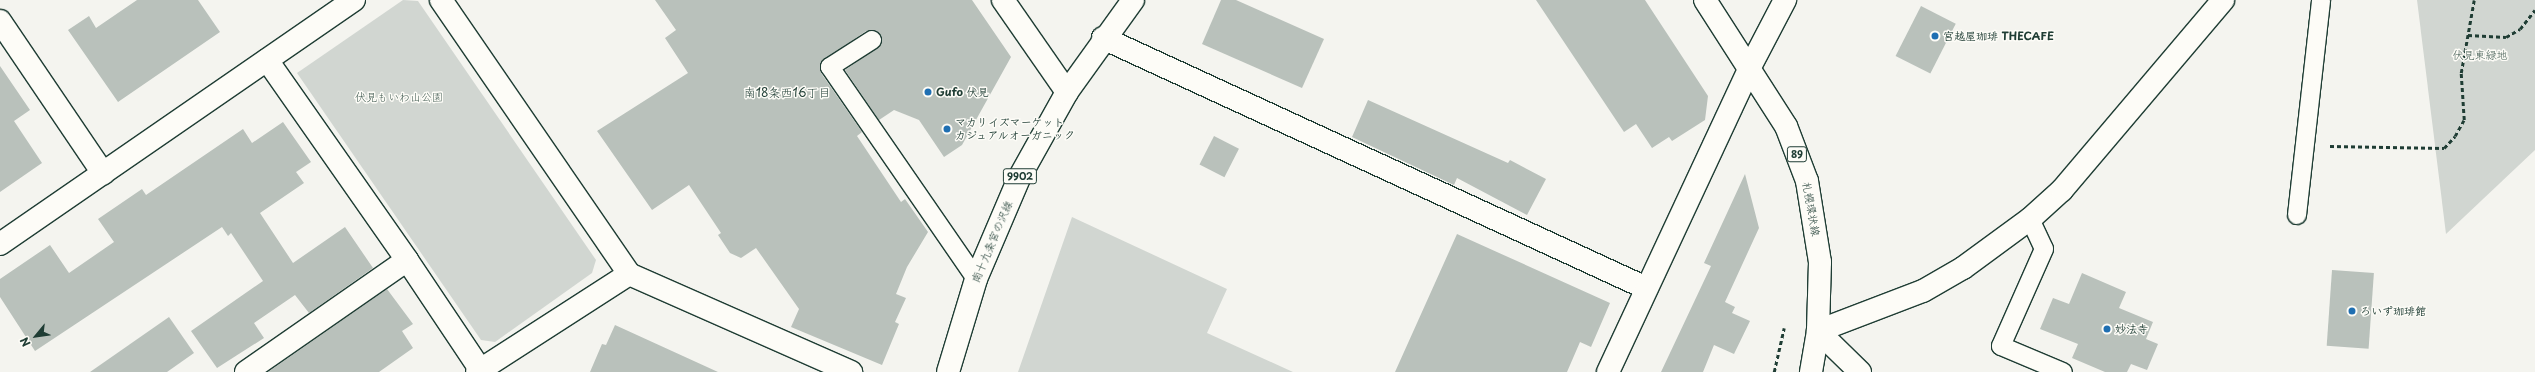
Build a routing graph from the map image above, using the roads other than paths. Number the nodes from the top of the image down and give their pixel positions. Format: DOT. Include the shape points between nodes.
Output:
graph roads {
  1 [pos="354,0"];
  2 [pos="441,0"];
  3 [pos="1003,0"];
  4 [pos="1133,0"];
  5 [pos="1706,0"];
  6 [pos="1785,0"];
  7 [pos="2223,0"];
  8 [pos="2321,0"];
  9 [pos="0,21"];
  10 [pos="1103,38"];
  11 [pos="872,40"];
  12 [pos="267,60"];
  13 [pos="1750,67"];
  14 [pos="1067,92"];
  15 [pos="103,173"];
  16 [pos="2297,215"];
  17 [pos="2030,219"];
  18 [pos="0,244"];
  19 [pos="407,260"];
  20 [pos="629,274"];
  21 [pos="976,279"];
  22 [pos="1646,288"];
  23 [pos="1818,331"];
  24 [pos="2038,367"];
  25 [pos="478,371"];
  26 [pos="246,372"];
  27 [pos="851,372"];
  28 [pos="948,372"];
  29 [pos="1608,372"];
  30 [pos="1810,372"];
  31 [pos="1860,372"];
  32 [pos="2063,372"];
  1 -- 12 [label="street"];
  2 -- 20 [label="street"];
  3 -- 14 [label="street"];
  4 -- 10 [label="street, 南十九条宮の沢線 / 9902"];
  5 -- 13 [label="street, 札幌環状線 / 89"];
  6 -- 13 [label="street"];
  7 -- 17 [label="street" via="2062,190"];
  8 -- 16 [label="lane"];
  9 -- 15 [label="street"];
  10 -- 14 [label="street, 南十九条宮の沢線 / 9902"];
  10 -- 22 [label="street"];
  11 -- 21 [label="lane" via="830,68"];
  12 -- 15 [label="street"];
  12 -- 19 [label="street"];
  13 -- 22 [label="street"];
  13 -- 23 [label="street, 札幌環状線 / 89" via="1786,126 1807,181 1820,262"];
  14 -- 21 [label="street, 南十九条宮の沢線 / 9902" via="1019,178"];
  15 -- 18 [label="street"];
  17 -- 23 [label="street" via="1963,268 1923,291"];
  17 -- 24 [label="lane" via="2044,249 2001,346"];
  19 -- 25 [label="street"];
  19 -- 26 [label="street"];
  20 -- 25 [label="street"];
  20 -- 27 [label="street"];
  21 -- 28 [label="street, 南十九条宮の沢線 / 9902"];
  22 -- 29 [label="street"];
  23 -- 30 [label="street, 札幌環状線 / 89"];
  23 -- 31 [label="street"];
  24 -- 32 [label="lane"];
}
